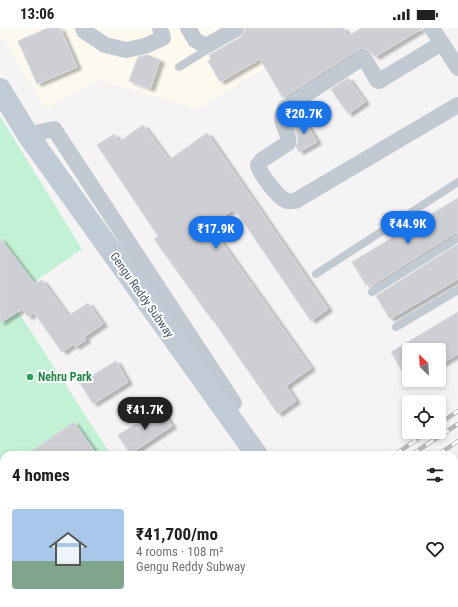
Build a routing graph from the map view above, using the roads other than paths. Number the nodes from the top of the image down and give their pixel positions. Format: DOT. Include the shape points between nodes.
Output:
graph roads {
  1 [pos="83,28"];
  2 [pos="160,28"];
  3 [pos="188,28"];
  4 [pos="236,28"];
  5 [pos="242,28"];
  6 [pos="432,28"];
  7 [pos="442,43"];
  8 [pos="179,67"];
  9 [pos="458,68"];
  10 [pos="0,89"];
  11 [pos="458,105"];
  12 [pos="28,135"];
  13 [pos="458,182"];
  14 [pos="458,238"];
  15 [pos="316,274"];
  16 [pos="458,290"];
  17 [pos="372,292"];
  18 [pos="396,327"];
  19 [pos="234,404"];
  20 [pos="254,451"];
  1 -- 2 [label="street" via="105,45 126,50 145,46 163,38"];
  3 -- 4 [label="street" via="194,40 206,46"];
  5 -- 8 [label="lane"];
  6 -- 7 [label="street"];
  7 -- 9 [label="street"];
  7 -- 11 [label="street" via="379,81 362,58 285,108 282,116 288,143 262,160 258,165 259,169 279,196 287,201 295,201"];
  10 -- 12 [label="main road, Gengu Reddy Subway"];
  12 -- 19 [label="street" via="54,129"];
  12 -- 20 [label="main road, Gengu Reddy Subway"];
  13 -- 15 [label="lane"];
  14 -- 17 [label="lane"];
  16 -- 18 [label="lane"];
}
